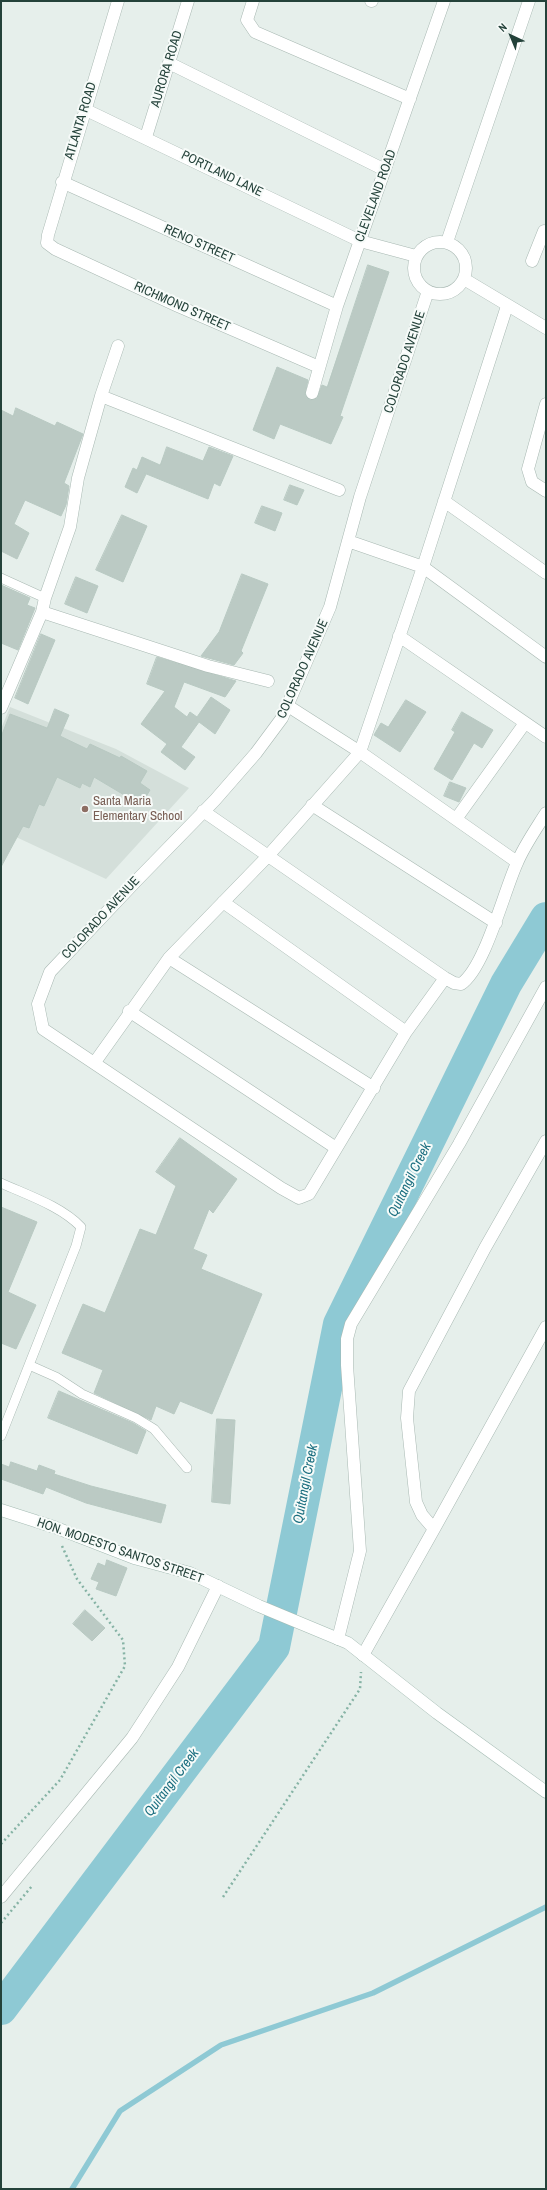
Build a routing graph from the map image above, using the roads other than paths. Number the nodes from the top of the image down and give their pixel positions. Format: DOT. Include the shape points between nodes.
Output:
graph roads {
  1 [pos="118,1"];
  2 [pos="188,1"];
  3 [pos="253,1"];
  4 [pos="444,1"];
  5 [pos="529,1"];
  6 [pos="169,63"];
  7 [pos="410,99"];
  8 [pos="84,109"];
  9 [pos="146,137"];
  10 [pos="385,170"];
  11 [pos="62,182"];
  12 [pos="545,230"];
  13 [pos="360,241"];
  14 [pos="447,242"];
  15 [pos="47,243"];
  16 [pos="416,256"];
  17 [pos="532,261"];
  18 [pos="464,279"];
  19 [pos="428,291"];
  20 [pos="337,306"];
  21 [pos="507,306"];
  22 [pos="546,328"];
  23 [pos="118,346"];
  24 [pos="319,367"];
  25 [pos="312,393"];
  26 [pos="101,396"];
  27 [pos="546,404"];
  28 [pos="339,490"];
  29 [pos="546,491"];
  30 [pos="444,501"];
  31 [pos="348,541"];
  32 [pos="423,567"];
  33 [pos="546,573"];
  34 [pos="1,578"];
  35 [pos="45,598"];
  36 [pos="42,612"];
  37 [pos="399,636"];
  38 [pos="546,658"];
  39 [pos="268,681"];
  40 [pos="288,706"];
  41 [pos="1,708"];
  42 [pos="525,723"];
  43 [pos="546,737"];
  44 [pos="360,752"];
  45 [pos="312,804"];
  46 [pos="203,811"];
  47 [pos="546,813"];
  48 [pos="456,819"];
  49 [pos="268,857"];
  50 [pos="517,862"];
  51 [pos="223,902"];
  52 [pos="496,923"];
  53 [pos="169,958"];
  54 [pos="445,978"];
  55 [pos="546,987"];
  56 [pos="129,1011"];
  57 [pos="406,1032"];
  58 [pos="95,1062"];
  59 [pos="374,1088"];
  60 [pos="546,1141"];
  61 [pos="336,1148"];
  62 [pos="1,1183"];
  63 [pos="546,1327"];
  64 [pos="29,1365"];
  65 [pos="1,1436"];
  66 [pos="187,1468"];
  67 [pos="1,1510"];
  68 [pos="434,1529"];
  69 [pos="218,1586"];
  70 [pos="338,1639"];
  71 [pos="363,1655"];
  72 [pos="546,1792"];
  73 [pos="1,1897"];
  1 -- 8 [label="street, ATLANTA ROAD"];
  2 -- 6 [label="street, AURORA ROAD"];
  3 -- 7 [label="street" via="247,20 255,32"];
  4 -- 7 [label="street, CLEVELAND ROAD"];
  5 -- 14 [label="street"];
  6 -- 9 [label="street, AURORA ROAD"];
  6 -- 10 [label="street"];
  7 -- 10 [label="street, CLEVELAND ROAD"];
  8 -- 9 [label="street, PORTLAND LANE"];
  8 -- 11 [label="street, ATLANTA ROAD"];
  9 -- 13 [label="street, PORTLAND LANE"];
  10 -- 13 [label="street, CLEVELAND ROAD"];
  11 -- 15 [label="street, ATLANTA ROAD"];
  11 -- 20 [label="street, RENO STREET"];
  12 -- 17 [label="street"];
  13 -- 16 [label="street, PORTLAND LANE"];
  13 -- 20 [label="street, CLEVELAND ROAD"];
  14 -- 16 [label="street" via="430,243"];
  14 -- 18 [label="street" via="460,250 466,264"];
  15 -- 24 [label="street, RICHMOND STREET" via="178,306"];
  16 -- 19 [label="street" via="414,269 418,282"];
  18 -- 19 [label="street" via="454,290 442,294"];
  18 -- 21 [label="street"];
  19 -- 31 [label="street, COLORADO AVENUE"];
  20 -- 24 [label="street, CLEVELAND ROAD"];
  21 -- 22 [label="street"];
  21 -- 30 [label="street"];
  23 -- 26 [label="street"];
  24 -- 25 [label="street, CLEVELAND ROAD"];
  26 -- 28 [label="street"];
  26 -- 35 [label="street" via="78,478 70,527"];
  27 -- 29 [label="street" via="528,469 532,482"];
  30 -- 32 [label="street"];
  30 -- 33 [label="street"];
  31 -- 32 [label="street"];
  31 -- 40 [label="street, COLORADO AVENUE" via="330,607"];
  32 -- 37 [label="street"];
  32 -- 38 [label="street"];
  34 -- 35 [label="lane"];
  35 -- 36 [label="street"];
  36 -- 39 [label="street" via="208,666"];
  36 -- 41 [label="street"];
  37 -- 42 [label="street"];
  37 -- 44 [label="street"];
  40 -- 44 [label="street"];
  40 -- 46 [label="street, COLORADO AVENUE" via="256,753"];
  42 -- 43 [label="street"];
  42 -- 48 [label="street"];
  44 -- 45 [label="street"];
  44 -- 48 [label="street"];
  45 -- 49 [label="street"];
  45 -- 52 [label="street"];
  46 -- 49 [label="street"];
  46 -- 58 [label="street, COLORADO AVENUE" via="50,972 38,1004 43,1029"];
  47 -- 50 [label="street"];
  48 -- 50 [label="street"];
  49 -- 51 [label="street"];
  49 -- 54 [label="street"];
  50 -- 52 [label="street"];
  51 -- 53 [label="street"];
  51 -- 57 [label="street"];
  52 -- 54 [label="street" via="470,978 461,984"];
  53 -- 56 [label="street"];
  53 -- 59 [label="street"];
  54 -- 57 [label="street"];
  55 -- 70 [label="street" via="459,1144 351,1324 347,1339 346,1365 360,1551"];
  56 -- 58 [label="street"];
  56 -- 61 [label="street"];
  57 -- 59 [label="street"];
  58 -- 61 [label="street, COLORADO AVENUE" via="299,1198 309,1194"];
  59 -- 61 [label="street"];
  60 -- 68 [label="street" via="485,1248 409,1392 407,1418 416,1502 422,1515"];
  62 -- 64 [label="lane" via="49,1205 74,1220 80,1227 76,1246"];
  63 -- 68 [label="street"];
  64 -- 65 [label="lane"];
  64 -- 66 [label="lane" via="154,1429"];
  67 -- 69 [label="street, HON. MODESTO SANTOS STREET" via="134,1558 190,1573"];
  68 -- 71 [label="street"];
  69 -- 70 [label="street, HON. MODESTO SANTOS STREET"];
  69 -- 73 [label="street" via="178,1667 132,1738"];
  70 -- 71 [label="street, HON. MODESTO SANTOS STREET" via="348,1643"];
  71 -- 72 [label="street, HON. MODESTO SANTOS STREET"];
}
